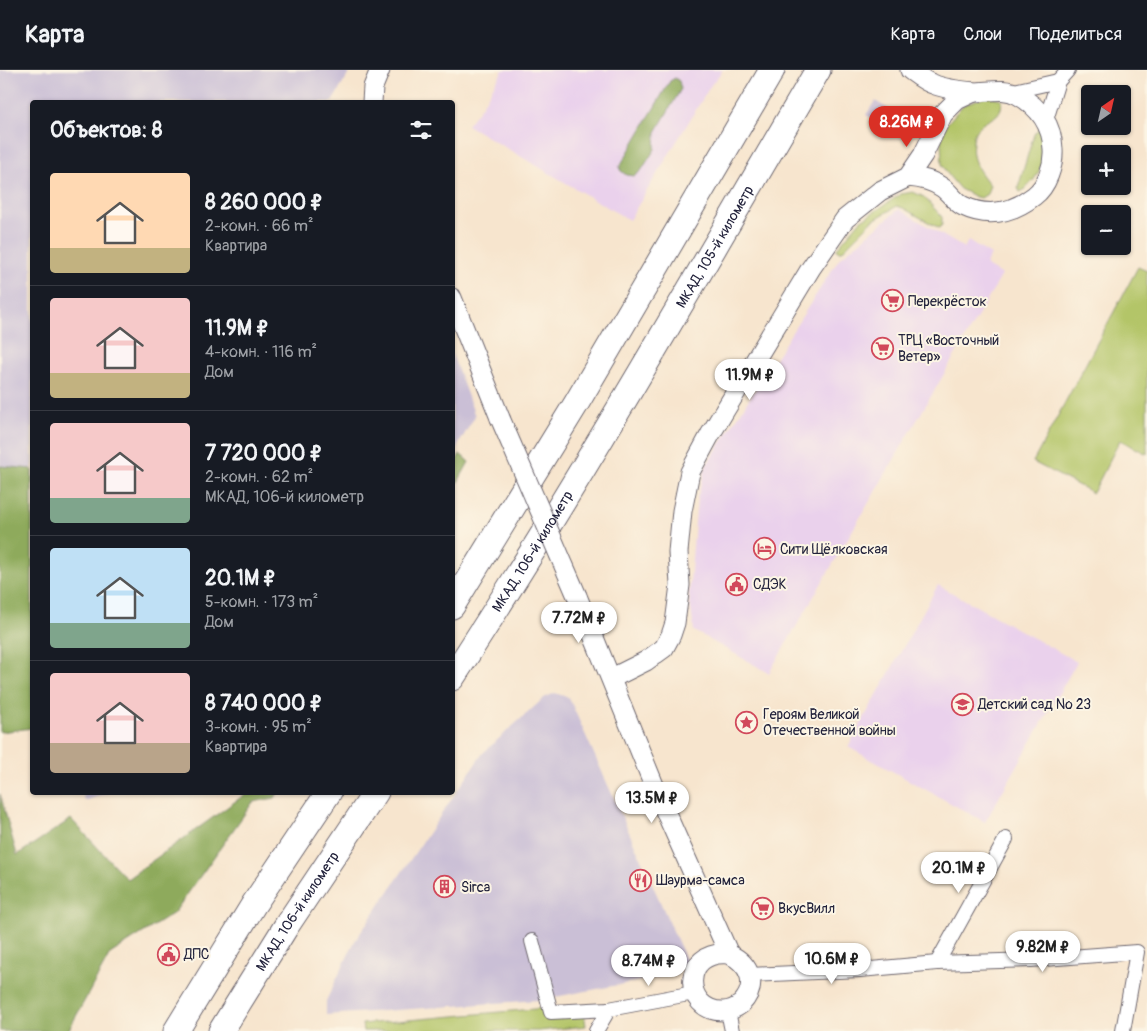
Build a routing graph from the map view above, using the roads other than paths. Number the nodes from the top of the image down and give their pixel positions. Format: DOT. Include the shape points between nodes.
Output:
graph roads {
  1 [pos="380,70"];
  2 [pos="772,70"];
  3 [pos="818,70"];
  4 [pos="910,70"];
  5 [pos="1068,70"];
  6 [pos="1058,81"];
  7 [pos="932,84"];
  8 [pos="974,92"];
  9 [pos="1010,92"];
  10 [pos="372,100"];
  11 [pos="943,114"];
  12 [pos="1046,120"];
  13 [pos="932,134"];
  14 [pos="908,177"];
  15 [pos="943,188"];
  16 [pos="455,306"];
  17 [pos="610,424"];
  18 [pos="455,601"];
  19 [pos="455,673"];
  20 [pos="612,678"];
  21 [pos="327,795"];
  22 [pos="374,795"];
  23 [pos="1006,840"];
  24 [pos="532,941"];
  25 [pos="729,954"];
  26 [pos="937,963"];
  27 [pos="750,975"];
  28 [pos="694,992"];
  29 [pos="609,1009"];
  30 [pos="728,1011"];
  31 [pos="176,1031"];
  32 [pos="222,1031"];
  33 [pos="596,1031"];
  34 [pos="732,1031"];
  35 [pos="1123,1031"];
  1 -- 10 [label="street"];
  2 -- 18 [label="highway" via="576,404"];
  3 -- 17 [label="highway, МКАД, 105-й километр"];
  4 -- 7 [label="street"];
  5 -- 6 [label="street"];
  6 -- 9 [label="street"];
  6 -- 12 [label="street"];
  7 -- 8 [label="street"];
  7 -- 11 [label="street"];
  8 -- 9 [label="street" via="995,89"];
  8 -- 11 [label="street" via="957,100"];
  9 -- 12 [label="street" via="1034,105"];
  11 -- 13 [label="street"];
  12 -- 15 [label="street" via="1053,139 1054,158 1048,177 1037,194 1022,206 1002,212 982,212 962,205"];
  13 -- 14 [label="street"];
  13 -- 15 [label="street" via="930,153 934,172"];
  14 -- 15 [label="street" via="926,179"];
  14 -- 20 [label="street" via="880,191 846,218 811,268 710,435 690,472 682,511 678,552 680,585 671,635 664,648"];
  16 -- 20 [label="street, bridge"];
  17 -- 19 [label="highway, МКАД, 106-й километр"];
  20 -- 25 [label="street" via="658,795"];
  21 -- 31 [label="highway" via="254,904"];
  22 -- 32 [label="highway, МКАД, 106-й километр" via="287,925"];
  23 -- 26 [label="street"];
  24 -- 29 [label="street" via="551,1012"];
  25 -- 27 [label="street" via="746,966"];
  25 -- 28 [label="street" via="718,953 700,962 694,971"];
  26 -- 27 [label="street"];
  26 -- 35 [label="street" via="1137,952"];
  27 -- 30 [label="street" via="746,998"];
  28 -- 29 [label="street"];
  28 -- 30 [label="street" via="708,1008"];
  29 -- 33 [label="street"];
  30 -- 34 [label="street"];
}
